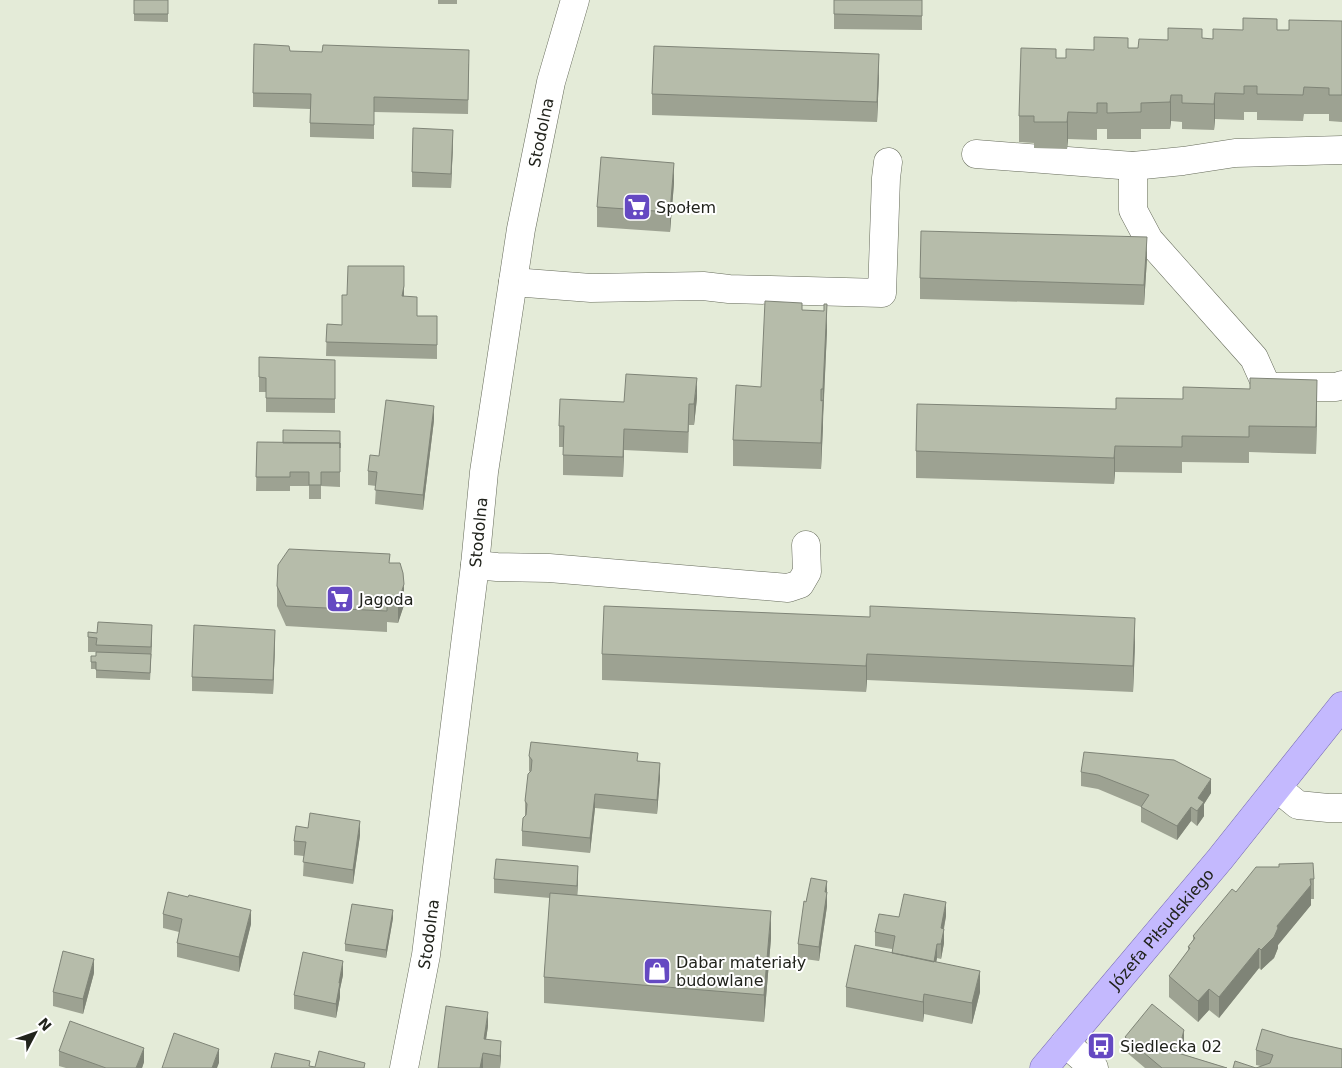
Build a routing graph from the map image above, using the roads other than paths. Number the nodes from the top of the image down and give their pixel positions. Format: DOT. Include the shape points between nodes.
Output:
graph roads {
  1 [pos="575,0"];
  2 [pos="1342,150"];
  3 [pos="976,154"];
  4 [pos="888,162"];
  5 [pos="1133,166"];
  6 [pos="513,282"];
  7 [pos="1342,385"];
  8 [pos="806,545"];
  9 [pos="475,565"];
  10 [pos="1342,706"];
  11 [pos="1277,788"];
  12 [pos="1342,808"];
  13 [pos="1065,1043"];
  14 [pos="404,1068"];
  15 [pos="1044,1068"];
  16 [pos="1094,1068"];
  1 -- 6 [label="street, Stodolna" via="551,82"];
  2 -- 5 [label="street" via="1235,153"];
  3 -- 5 [label="street"];
  4 -- 6 [label="street" via="882,293 703,286 591,288"];
  5 -- 7 [label="street" via="1133,210 1149,240 1254,358 1267,387"];
  6 -- 9 [label="street, Stodolna" via="484,472"];
  8 -- 9 [label="street" via="807,572 800,584 788,588"];
  9 -- 14 [label="street, Stodolna" via="426,955"];
  10 -- 11 [label="main road, Józefa Piłsudskiego"];
  11 -- 12 [label="street" via="1298,805"];
  11 -- 13 [label="main road, Józefa Piłsudskiego"];
  13 -- 15 [label="main road, Józefa Piłsudskiego"];
  13 -- 16 [label="street"];
}
